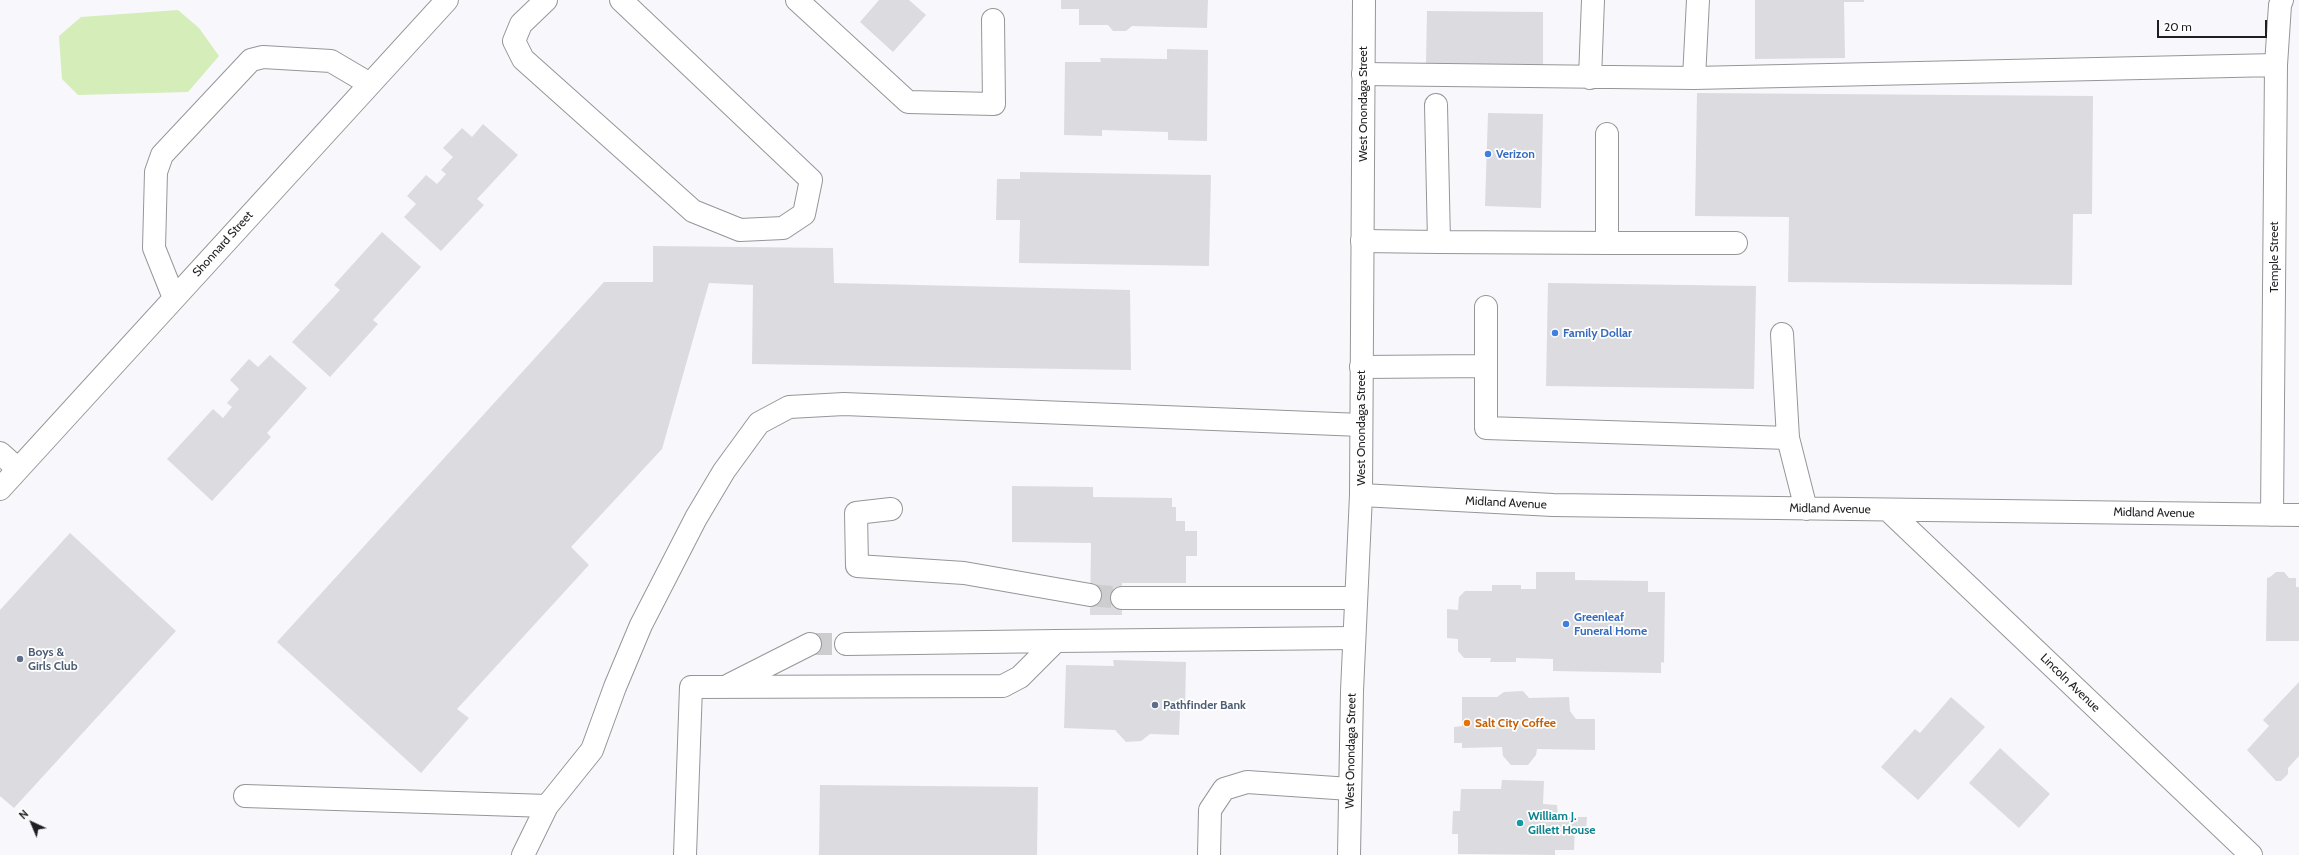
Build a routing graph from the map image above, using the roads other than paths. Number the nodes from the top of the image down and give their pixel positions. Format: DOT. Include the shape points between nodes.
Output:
graph roads {
  1 [pos="447,0"];
  2 [pos="546,0"];
  3 [pos="621,0"];
  4 [pos="797,0"];
  5 [pos="1364,0"];
  6 [pos="1594,0"];
  7 [pos="1698,0"];
  8 [pos="2282,0"];
  9 [pos="993,20"];
  10 [pos="2276,65"];
  11 [pos="1363,74"];
  12 [pos="1590,78"];
  13 [pos="1694,78"];
  14 [pos="370,84"];
  15 [pos="1436,105"];
  16 [pos="1607,134"];
  17 [pos="1362,241"];
  18 [pos="1439,242"];
  19 [pos="1607,243"];
  20 [pos="1736,243"];
  21 [pos="174,298"];
  22 [pos="1486,307"];
  23 [pos="1782,334"];
  24 [pos="1486,366"];
  25 [pos="1361,367"];
  26 [pos="1361,425"];
  27 [pos="1788,438"];
  28 [pos="0,453"];
  29 [pos="18,469"];
  30 [pos="0,489"];
  31 [pos="1361,495"];
  32 [pos="891,509"];
  33 [pos="1806,509"];
  34 [pos="1888,510"];
  35 [pos="2272,515"];
  36 [pos="2299,515"];
  37 [pos="1090,595"];
  38 [pos="1122,598"];
  39 [pos="1356,598"];
  40 [pos="1354,638"];
  41 [pos="1056,641"];
  42 [pos="810,644"];
  43 [pos="846,644"];
  44 [pos="726,687"];
  45 [pos="1350,789"];
  46 [pos="245,796"];
  47 [pos="547,806"];
  48 [pos="523,855"];
  49 [pos="685,855"];
  50 [pos="1209,855"];
  51 [pos="1349,855"];
  52 [pos="2251,855"];
  1 -- 14 [label="street, Shonnard Street"];
  2 -- 3 [label="street" via="521,24 514,41 523,59 692,211 740,230 783,228 804,214 811,180"];
  4 -- 9 [label="street" via="908,102 994,104"];
  5 -- 11 [label="street, West Onondaga Street"];
  6 -- 12 [label="street"];
  7 -- 13 [label="street"];
  8 -- 10 [label="street, Temple Street"];
  10 -- 13 [label="street"];
  10 -- 35 [label="street, Temple Street"];
  11 -- 12 [label="street"];
  11 -- 17 [label="street, West Onondaga Street"];
  12 -- 13 [label="street"];
  14 -- 21 [label="street, Shonnard Street"];
  14 -- 21 [label="street" via="331,61 263,57 251,60 162,155 156,172 154,248"];
  15 -- 18 [label="street"];
  16 -- 19 [label="street"];
  17 -- 18 [label="street"];
  17 -- 25 [label="street, West Onondaga Street"];
  18 -- 19 [label="street"];
  19 -- 20 [label="street"];
  21 -- 29 [label="street, Shonnard Street"];
  22 -- 24 [label="street"];
  23 -- 27 [label="street"];
  24 -- 25 [label="street"];
  24 -- 27 [label="street" via="1486,428"];
  25 -- 26 [label="street, West Onondaga Street"];
  26 -- 31 [label="street, West Onondaga Street"];
  26 -- 47 [label="street" via="844,404 789,407 759,423 724,471 696,518 641,625 592,750"];
  27 -- 33 [label="street"];
  28 -- 29 [label="street"];
  29 -- 30 [label="street, Shonnard Street"];
  31 -- 33 [label="street, Midland Avenue" via="1553,505"];
  31 -- 39 [label="street, West Onondaga Street"];
  32 -- 37 [label="street" via="856,513 857,566 964,573"];
  33 -- 34 [label="street, Midland Avenue"];
  34 -- 35 [label="street, Midland Avenue"];
  34 -- 52 [label="street, Lincoln Avenue"];
  35 -- 36 [label="street, Midland Avenue"];
  38 -- 39 [label="street"];
  39 -- 40 [label="street, West Onondaga Street"];
  40 -- 41 [label="street"];
  40 -- 45 [label="street, West Onondaga Street"];
  41 -- 43 [label="street"];
  41 -- 44 [label="street" via="1020,678 1003,686"];
  42 -- 44 [label="street"];
  44 -- 49 [label="street" via="691,687"];
  45 -- 50 [label="street" via="1247,782 1224,789 1210,810"];
  45 -- 51 [label="street, West Onondaga Street"];
  46 -- 47 [label="street"];
  47 -- 48 [label="street"];
}
